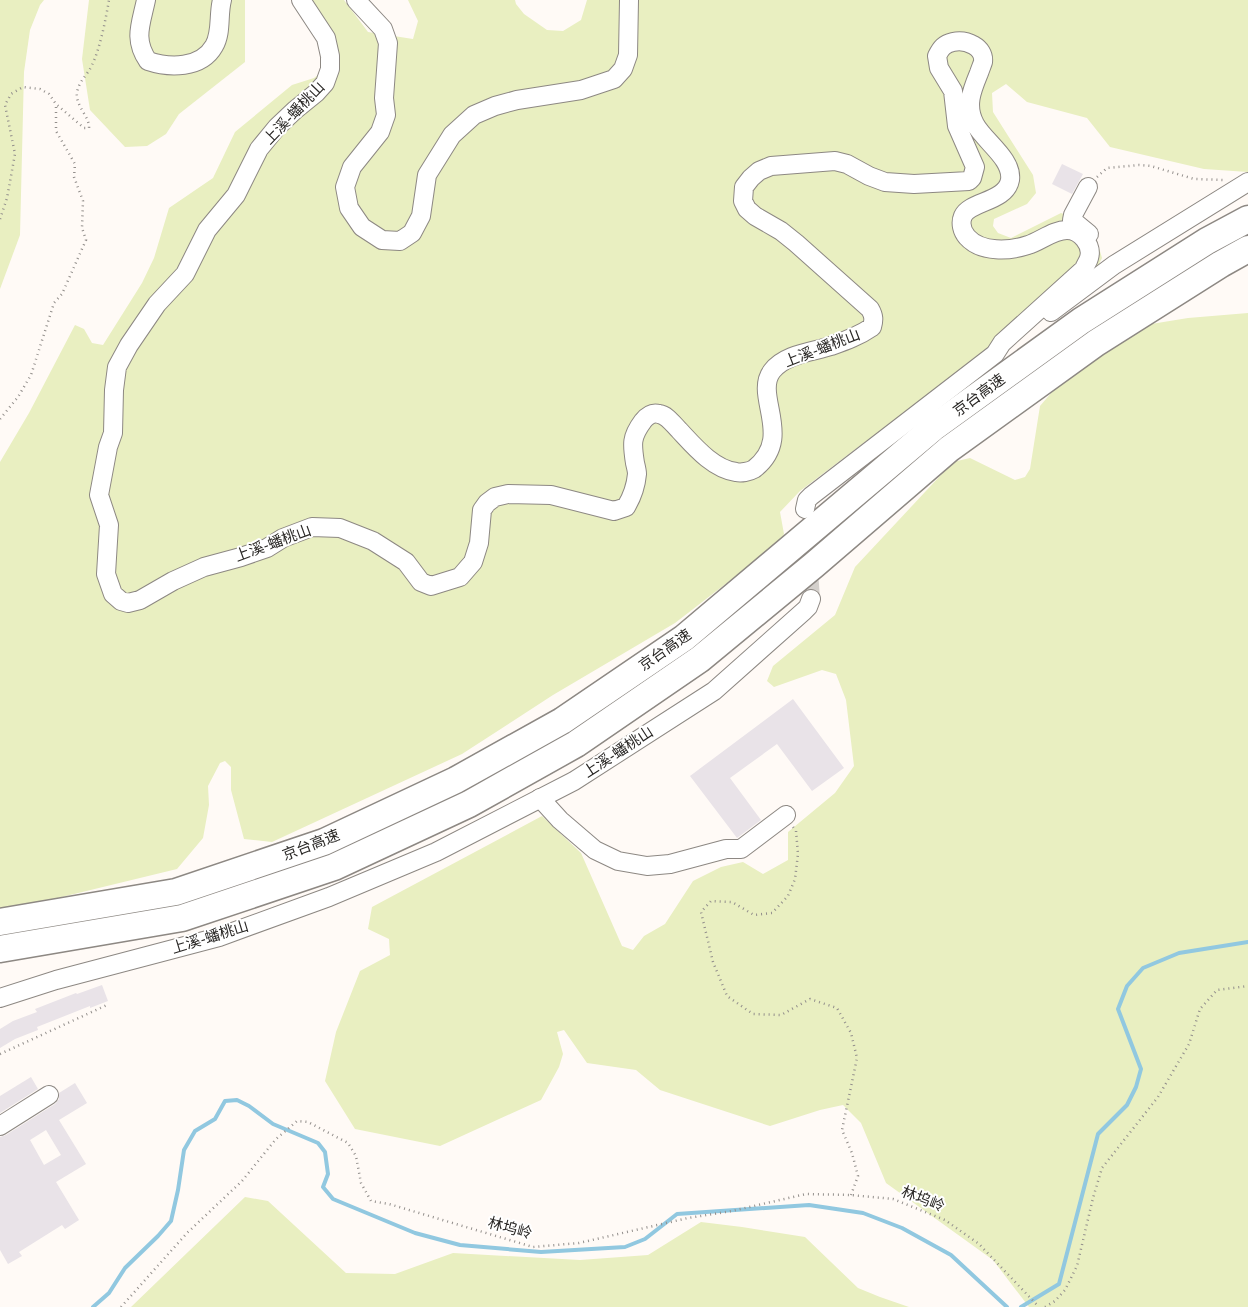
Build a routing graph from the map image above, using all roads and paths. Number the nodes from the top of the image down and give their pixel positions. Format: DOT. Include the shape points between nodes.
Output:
graph roads {
  1 [pos="109,0"];
  2 [pos="146,0"];
  3 [pos="222,0"];
  4 [pos="301,0"];
  5 [pos="356,0"];
  6 [pos="629,0"];
  7 [pos="56,104"];
  8 [pos="1246,183"];
  9 [pos="1088,188"];
  10 [pos="0,219"];
  11 [pos="1248,219"];
  12 [pos="1248,249"];
  13 [pos="1084,268"];
  14 [pos="995,354"];
  15 [pos="0,419"];
  16 [pos="805,509"];
  17 [pos="811,599"];
  18 [pos="540,798"];
  19 [pos="786,815"];
  20 [pos="0,922"];
  21 [pos="0,949"];
  22 [pos="1248,986"];
  23 [pos="0,998"];
  24 [pos="107,1005"];
  25 [pos="0,1054"];
  26 [pos="49,1095"];
  27 [pos="0,1126"];
  28 [pos="851,1195"];
  29 [pos="120,1307"];
  30 [pos="1040,1307"];
  31 [pos="1045,1307"];
  1 -- 7 [label="path" via="92,65 80,81 77,95 90,127 84,128"];
  2 -- 3 [label="street" via="138,38 141,51 148,61 166,66 192,63 204,57 214,46"];
  4 -- 13 [label="street, 上溪-蟠桃山" via="326,38 330,69 325,83 277,127 260,149 236,195 207,230 185,274 157,304 117,367 113,433 99,496 109,525 106,574 113,594 121,601 140,600 173,580 267,548 312,527 340,528 373,541 406,562 421,582 431,586 446,583 460,577 473,562 479,543 482,510 495,497 508,494 550,495 614,511 626,506 631,499 637,473 632,447 634,435 644,418 652,413 668,419 719,466 741,473 752,470 771,447 773,432 767,389 772,371 794,357 865,332 872,327 874,315 796,243 747,209 743,201 744,188 759,171 770,166 835,161 884,182 969,181 975,167 957,126 953,91 939,68 937,56 943,46 955,41 977,46 982,53 983,62 970,96 970,109 975,124 1011,172 1010,183 1004,190 964,215 963,231 976,244 994,250 1027,245 1056,232 1072,230 1079,233 1090,250"];
  5 -- 6 [label="street" via="383,29 388,43 386,115 380,132 352,168 345,187 349,208 362,226 382,240 400,241 412,232 422,216 427,175 452,135 474,115 517,100 581,90 614,78 623,69 628,56"];
  7 -- 10 [label="path" via="49,94 40,89 23,87 11,94 5,106 15,154"];
  7 -- 15 [label="path" via="56,131 75,164 74,177 82,201 82,228 86,240 62,294 54,303 31,375"];
  8 -- 9 [label="path" via="1194,179 1139,165 1107,168"];
  8 -- 14 [label="street" via="1114,265"];
  9 -- 13 [label="street" via="1072,220 1095,243 1096,254"];
  11 -- 20 [label="highway, 京台高速" via="1207,241 1081,321 933,428 684,638 562,721 456,780 324,842 176,892"];
  12 -- 21 [label="highway, 京台高速" via="1096,343 949,449 700,659 576,744 469,804 334,867 182,918"];
  13 -- 14 [label="street" via="1002,343"];
  14 -- 16 [label="street" via="811,496"];
  17 -- 18 [label="street, 上溪-蟠桃山" via="804,611 714,691 574,781"];
  18 -- 19 [label="street" via="595,850 618,861 647,866 679,862 726,849 741,849"];
  18 -- 23 [label="street, 上溪-蟠桃山" via="436,852 329,897 219,936"];
  19 -- 28 [label="path" via="796,831 798,854 795,879 788,896 772,913 754,915 732,902 710,901 701,912 713,962 727,996 753,1014 781,1015 810,999 837,1008 851,1033 856,1058 842,1130 858,1176"];
  22 -- 31 [label="path" via="1217,990 1200,1010 1189,1044 1158,1097 1102,1168 1077,1266 1065,1290"];
  24 -- 25 [label="path"];
  26 -- 27 [label="street"];
  28 -- 29 [label="path, 林坞岭" via="806,1194 579,1243 533,1247 371,1200 361,1183 356,1156 348,1143 308,1122 297,1121 276,1139 242,1180 187,1233"];
  28 -- 30 [label="path, 林坞岭" via="893,1199 945,1220 979,1244"];
}
